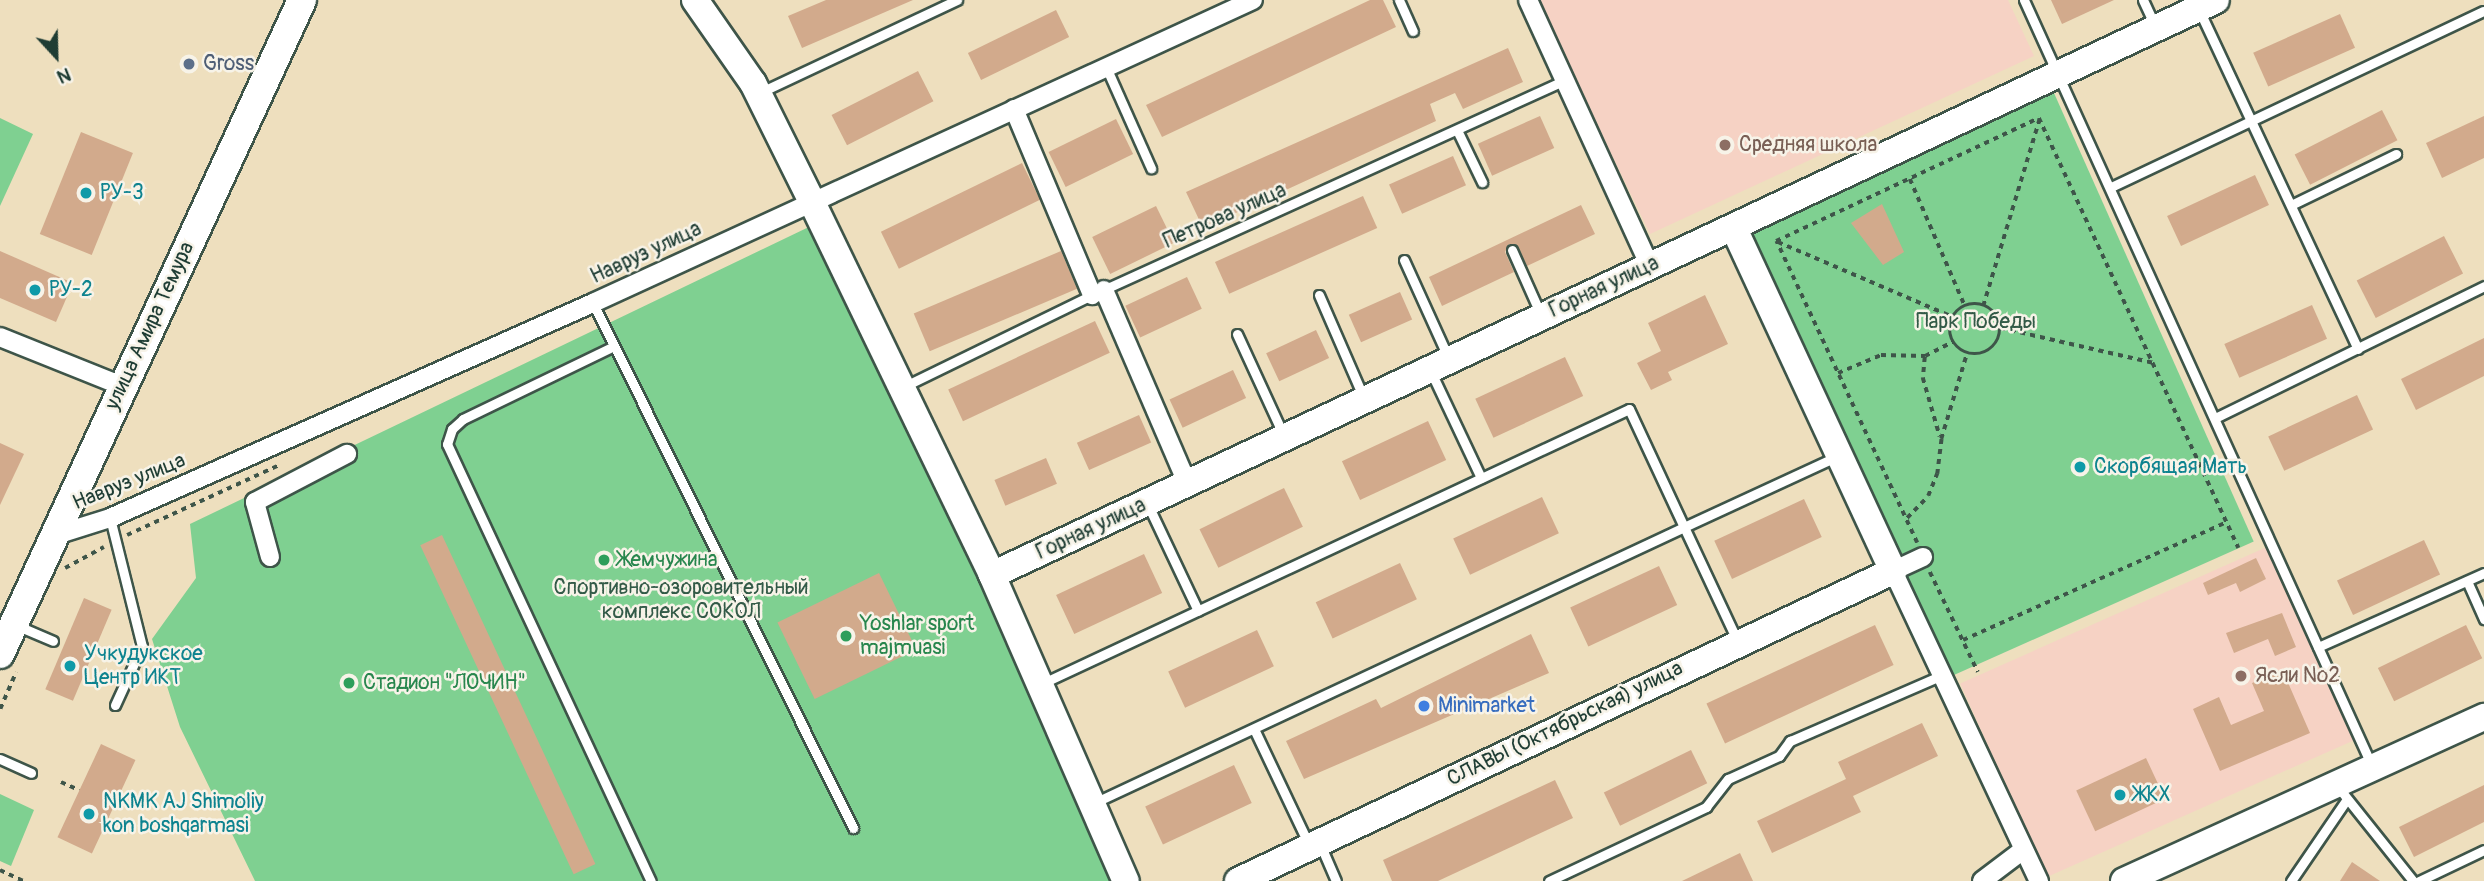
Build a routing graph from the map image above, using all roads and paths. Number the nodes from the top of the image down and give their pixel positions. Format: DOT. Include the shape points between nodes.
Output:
graph roads {
  1 [pos="302,0"];
  2 [pos="695,0"];
  3 [pos="957,0"];
  4 [pos="1253,0"];
  5 [pos="1399,0"];
  6 [pos="1528,0"];
  7 [pos="2024,0"];
  8 [pos="2143,0"];
  9 [pos="2207,4"];
  10 [pos="2484,11"];
  11 [pos="2156,28"];
  12 [pos="1413,31"];
  13 [pos="1106,66"];
  14 [pos="2059,73"];
  15 [pos="1564,80"];
  16 [pos="758,94"];
  17 [pos="1014,109"];
  18 [pos="2039,118"];
  19 [pos="2251,120"];
  20 [pos="1457,130"];
  21 [pos="2396,154"];
  22 [pos="1151,168"];
  23 [pos="1910,179"];
  24 [pos="1482,182"];
  25 [pos="2110,187"];
  26 [pos="811,201"];
  27 [pos="2291,205"];
  28 [pos="1733,227"];
  29 [pos="1776,241"];
  30 [pos="1512,250"];
  31 [pos="1404,260"];
  32 [pos="1650,266"];
  33 [pos="2484,286"];
  34 [pos="1098,292"];
  35 [pos="1319,295"];
  36 [pos="593,303"];
  37 [pos="1965,306"];
  38 [pos="1983,306"];
  39 [pos="1542,316"];
  40 [pos="1953,317"];
  41 [pos="2001,328"];
  42 [pos="1237,334"];
  43 [pos="0,337"];
  44 [pos="1954,342"];
  45 [pos="614,346"];
  46 [pos="2358,349"];
  47 [pos="1967,353"];
  48 [pos="1925,356"];
  49 [pos="2154,363"];
  50 [pos="1439,364"];
  51 [pos="1838,373"];
  52 [pos="122,386"];
  53 [pos="901,388"];
  54 [pos="1364,400"];
  55 [pos="2215,418"];
  56 [pos="1284,438"];
  57 [pos="1941,439"];
  58 [pos="347,454"];
  59 [pos="1839,455"];
  60 [pos="1481,478"];
  61 [pos="1187,483"];
  62 [pos="1147,502"];
  63 [pos="110,518"];
  64 [pos="1906,519"];
  65 [pos="2227,522"];
  66 [pos="1684,527"];
  67 [pos="53,536"];
  68 [pos="2239,548"];
  69 [pos="270,557"];
  70 [pos="1923,558"];
  71 [pos="1893,571"];
  72 [pos="2484,573"];
  73 [pos="992,575"];
  74 [pos="2467,581"];
  75 [pos="1198,611"];
  76 [pos="2484,619"];
  77 [pos="13,624"];
  78 [pos="53,640"];
  79 [pos="1963,640"];
  80 [pos="1738,642"];
  81 [pos="2318,647"];
  82 [pos="0,653"];
  83 [pos="1978,672"];
  84 [pos="1940,676"];
  85 [pos="1040,684"];
  86 [pos="115,705"];
  87 [pos="2484,717"];
  88 [pos="1254,729"];
  89 [pos="0,759"];
  90 [pos="2372,767"];
  91 [pos="32,774"];
  92 [pos="61,782"];
  93 [pos="79,790"];
  94 [pos="2341,791"];
  95 [pos="1092,804"];
  96 [pos="853,828"];
  97 [pos="1314,844"];
  98 [pos="2023,850"];
  99 [pos="2484,850"];
  100 [pos="0,870"];
  101 [pos="1267,874"];
  102 [pos="24,881"];
  103 [pos="651,881"];
  104 [pos="1126,881"];
  105 [pos="1238,881"];
  106 [pos="1336,881"];
  107 [pos="1549,881"];
  108 [pos="1982,881"];
  109 [pos="2039,881"];
  110 [pos="2124,881"];
  111 [pos="2291,881"];
  112 [pos="2413,881"];
  113 [pos="2419,881"];
  1 -- 52 [label="main road, улица Амира Темура"];
  2 -- 16 [label="street"];
  3 -- 16 [label="lane"];
  4 -- 13 [label="street, Навруз улица"];
  5 -- 12 [label="lane"];
  6 -- 15 [label="street"];
  7 -- 14 [label="lane"];
  8 -- 11 [label="lane"];
  9 -- 11 [label="street, Горная улица"];
  9 -- 19 [label="lane"];
  10 -- 19 [label="lane"];
  11 -- 14 [label="street, Горная улица"];
  13 -- 17 [label="street, Навруз улица"];
  13 -- 22 [label="lane"];
  14 -- 25 [label="lane"];
  14 -- 28 [label="street, Горная улица"];
  15 -- 20 [label="lane, Петрова улица"];
  15 -- 32 [label="street"];
  16 -- 26 [label="street"];
  17 -- 26 [label="street, Навруз улица"];
  17 -- 34 [label="street"];
  18 -- 23 [label="path"];
  18 -- 38 [label="path"];
  18 -- 49 [label="path"];
  19 -- 25 [label="lane"];
  19 -- 27 [label="lane"];
  20 -- 24 [label="lane"];
  20 -- 34 [label="lane, Петрова улица"];
  21 -- 27 [label="lane"];
  23 -- 29 [label="path"];
  23 -- 37 [label="path"];
  25 -- 55 [label="lane"];
  26 -- 36 [label="street, Навруз улица"];
  26 -- 53 [label="street"];
  27 -- 46 [label="lane"];
  28 -- 32 [label="street, Горная улица"];
  28 -- 59 [label="street"];
  29 -- 40 [label="path"];
  29 -- 51 [label="path"];
  30 -- 39 [label="lane"];
  31 -- 50 [label="lane"];
  32 -- 39 [label="street, Горная улица"];
  33 -- 46 [label="lane"];
  34 -- 53 [label="lane, Петрова улица"];
  34 -- 61 [label="street"];
  35 -- 54 [label="lane"];
  36 -- 45 [label="lane"];
  36 -- 63 [label="street, Навруз улица"];
  37 -- 38 [label="path"];
  37 -- 40 [label="path"];
  38 -- 41 [label="path" via="1995,313"];
  39 -- 50 [label="street, Горная улица"];
  40 -- 44 [label="path"];
  41 -- 47 [label="path" via="1991,349"];
  41 -- 49 [label="path"];
  42 -- 56 [label="lane"];
  43 -- 52 [label="street"];
  44 -- 47 [label="path"];
  44 -- 48 [label="path"];
  45 -- 96 [label="lane"];
  45 -- 103 [label="lane" via="463,419 452,429 447,444"];
  46 -- 55 [label="lane"];
  47 -- 57 [label="path"];
  48 -- 51 [label="path" via="1881,355"];
  48 -- 57 [label="path" via="1923,379"];
  49 -- 65 [label="path"];
  50 -- 54 [label="street, Горная улица"];
  50 -- 60 [label="lane"];
  51 -- 64 [label="path"];
  52 -- 67 [label="main road, улица Амира Темура"];
  53 -- 73 [label="street"];
  54 -- 56 [label="street, Горная улица"];
  55 -- 81 [label="lane"];
  56 -- 61 [label="street, Горная улица"];
  57 -- 64 [label="path" via="1937,474 1928,496"];
  58 -- 69 [label="street" via="255,502"];
  59 -- 66 [label="lane"];
  59 -- 71 [label="street"];
  60 -- 66 [label="lane" via="1629,409"];
  60 -- 75 [label="lane"];
  61 -- 62 [label="street, Горная улица"];
  62 -- 73 [label="street, Горная улица"];
  62 -- 75 [label="lane"];
  63 -- 67 [label="street, Навруз улица"];
  63 -- 86 [label="lane" via="142,646"];
  64 -- 70 [label="path"];
  65 -- 68 [label="path"];
  65 -- 79 [label="path"];
  66 -- 80 [label="lane"];
  66 -- 88 [label="lane"];
  67 -- 77 [label="main road, улица Амира Темура"];
  70 -- 71 [label="street"];
  70 -- 79 [label="path"];
  71 -- 80 [label="street, СЛАВЫ (Октябрьская) улица"];
  71 -- 84 [label="street"];
  72 -- 74 [label="lane"];
  73 -- 85 [label="street"];
  74 -- 76 [label="lane"];
  74 -- 81 [label="lane"];
  75 -- 85 [label="lane"];
  77 -- 78 [label="lane"];
  77 -- 82 [label="main road, улица Амира Темура"];
  79 -- 83 [label="path"];
  80 -- 97 [label="street, СЛАВЫ (Октябрьская) улица"];
  81 -- 90 [label="lane"];
  84 -- 98 [label="street"];
  84 -- 107 [label="lane" via="1790,741 1779,756 1728,779 1706,807"];
  85 -- 95 [label="street"];
  87 -- 90 [label="street"];
  88 -- 95 [label="lane"];
  88 -- 97 [label="lane"];
  89 -- 91 [label="lane"];
  90 -- 94 [label="street"];
  92 -- 93 [label="path"];
  94 -- 110 [label="street"];
  94 -- 111 [label="lane"];
  94 -- 112 [label="lane"];
  95 -- 104 [label="street"];
  97 -- 101 [label="street, СЛАВЫ (Октябрьская) улица"];
  97 -- 106 [label="lane"];
  98 -- 108 [label="street"];
  98 -- 109 [label="street"];
  99 -- 113 [label="lane"];
  100 -- 102 [label="path"];
  101 -- 105 [label="street, СЛАВЫ (Октябрьская) улица"];
}
